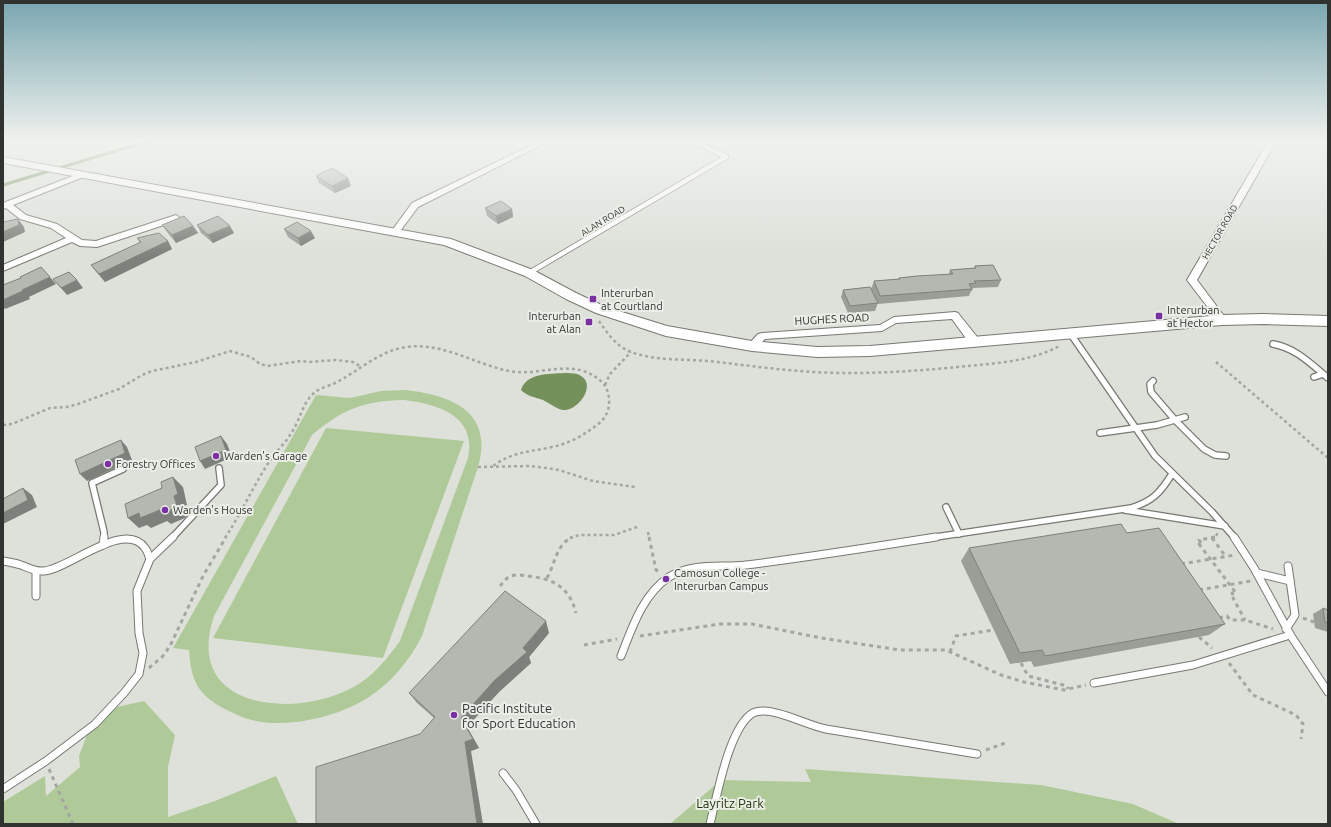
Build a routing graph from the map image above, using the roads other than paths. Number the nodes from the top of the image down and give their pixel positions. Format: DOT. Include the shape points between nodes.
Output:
graph roads {
  1 [pos="72,179"];
  2 [pos="108,179"];
  3 [pos="469,179"];
  4 [pos="689,179"];
  5 [pos="1252,179"];
  6 [pos="5,206"];
  7 [pos="176,218"];
  8 [pos="395,232"];
  9 [pos="73,238"];
  10 [pos="3,268"];
  11 [pos="529,273"];
  12 [pos="1222,320"];
  13 [pos="1328,320"];
  14 [pos="1070,333"];
  15 [pos="974,341"];
  16 [pos="1273,344"];
  17 [pos="752,346"];
  18 [pos="1323,374"];
  19 [pos="1314,377"];
  20 [pos="1328,378"];
  21 [pos="1153,381"];
  22 [pos="1185,417"];
  23 [pos="1175,420"];
  24 [pos="1137,428"];
  25 [pos="1100,433"];
  26 [pos="1226,456"];
  27 [pos="219,468"];
  28 [pos="123,469"];
  29 [pos="1172,474"];
  30 [pos="946,507"];
  31 [pos="1121,510"];
  32 [pos="1225,526"];
  33 [pos="959,534"];
  34 [pos="103,545"];
  35 [pos="150,559"];
  36 [pos="3,561"];
  37 [pos="1288,566"];
  38 [pos="36,573"];
  39 [pos="1258,576"];
  40 [pos="1290,581"];
  41 [pos="36,596"];
  42 [pos="1288,632"];
  43 [pos="621,656"];
  44 [pos="1094,683"];
  45 [pos="1328,692"];
  46 [pos="977,754"];
  47 [pos="503,772"];
  48 [pos="3,789"];
  49 [pos="536,824"];
  50 [pos="710,824"];
  1 -- 6 [label="street"];
  2 -- 8 [label="main road"];
  3 -- 8 [label="street" via="415,205"];
  4 -- 11 [label="lane, ALAN ROAD"];
  5 -- 12 [label="street, HECTOR ROAD" via="1192,280"];
  6 -- 9 [label="street" via="23,216 54,226"];
  7 -- 9 [label="street" via="97,244 80,243"];
  8 -- 11 [label="main road" via="447,242"];
  9 -- 10 [label="street"];
  11 -- 17 [label="main road" via="601,310 666,331"];
  12 -- 13 [label="main road"];
  12 -- 14 [label="main road"];
  14 -- 15 [label="main road"];
  14 -- 24 [label="lane"];
  15 -- 17 [label="main road" via="870,351 817,352"];
  15 -- 17 [label="street, HUGHES ROAD" via="955,315 894,320 882,328 762,336"];
  16 -- 18 [label="lane" via="1292,350"];
  18 -- 19 [label="lane"];
  18 -- 20 [label="lane"];
  21 -- 23 [label="lane" via="1150,384 1151,392"];
  22 -- 23 [label="lane"];
  23 -- 24 [label="lane"];
  23 -- 26 [label="lane" via="1204,449 1216,455"];
  24 -- 25 [label="lane"];
  24 -- 29 [label="lane" via="1155,456"];
  27 -- 35 [label="lane" via="221,485"];
  28 -- 34 [label="lane" via="92,483 104,532"];
  29 -- 31 [label="lane" via="1162,490 1150,502"];
  29 -- 32 [label="lane"];
  30 -- 33 [label="lane"];
  31 -- 32 [label="lane"];
  31 -- 33 [label="lane"];
  32 -- 39 [label="lane"];
  33 -- 43 [label="lane" via="762,563 683,571 666,579 653,590 639,613"];
  34 -- 35 [label="lane" via="123,539 135,539 145,547"];
  34 -- 38 [label="lane" via="67,564"];
  35 -- 48 [label="lane" via="137,591 139,634 143,653 139,674 95,724"];
  36 -- 38 [label="lane" via="23,565"];
  37 -- 40 [label="lane"];
  38 -- 41 [label="lane"];
  39 -- 40 [label="lane"];
  39 -- 42 [label="lane"];
  40 -- 42 [label="lane" via="1295,615"];
  42 -- 44 [label="lane" via="1193,665"];
  42 -- 45 [label="lane"];
  46 -- 50 [label="lane" via="826,729 775,713 760,711 750,715 740,727 723,772"];
  47 -- 49 [label="lane"];
}
